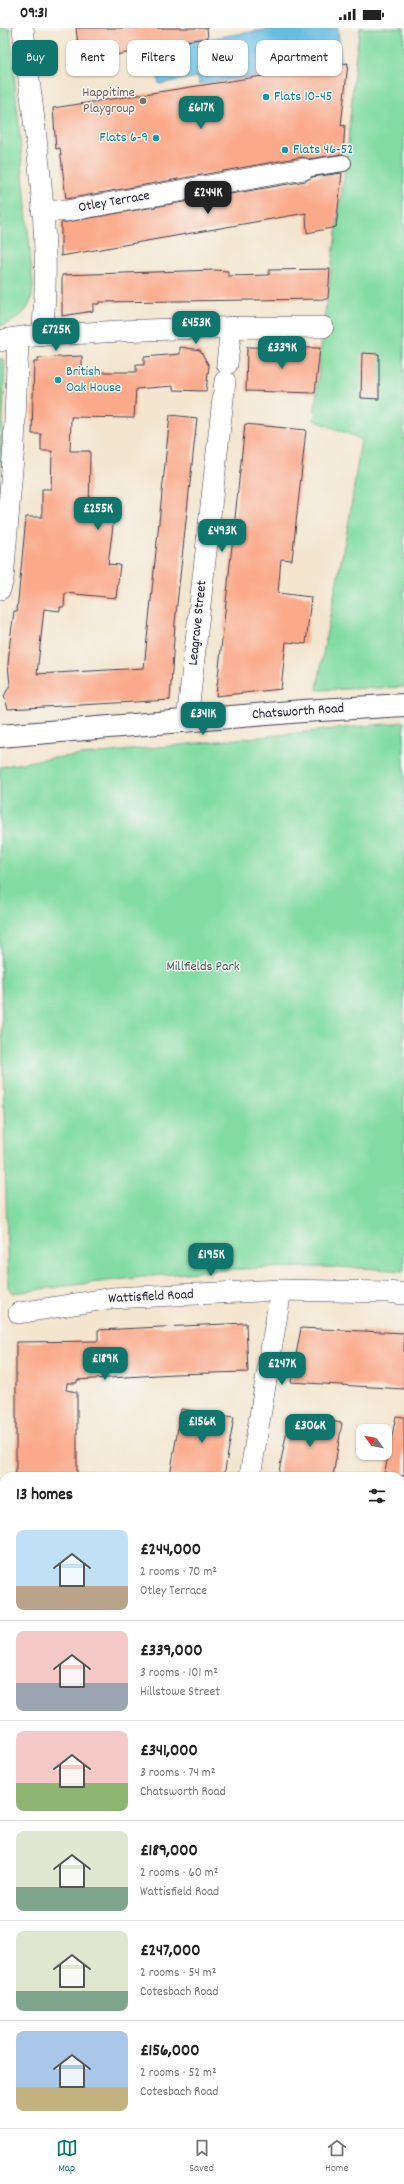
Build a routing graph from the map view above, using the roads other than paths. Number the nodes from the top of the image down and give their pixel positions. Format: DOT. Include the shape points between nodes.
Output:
graph roads {
  1 [pos="23,28"];
  2 [pos="342,163"];
  3 [pos="304,169"];
  4 [pos="42,211"];
  5 [pos="231,327"];
  6 [pos="323,327"];
  7 [pos="42,336"];
  8 [pos="9,340"];
  9 [pos="0,589"];
  10 [pos="404,706"];
  11 [pos="187,721"];
  12 [pos="0,736"];
  13 [pos="281,1290"];
  14 [pos="404,1294"];
  15 [pos="19,1314"];
  16 [pos="251,1472"];
  1 -- 4 [label="street" via="37,141"];
  2 -- 3 [label="street"];
  3 -- 4 [label="street, Otley Terrace" via="66,211"];
  4 -- 7 [label="street" via="46,295"];
  5 -- 6 [label="street"];
  5 -- 7 [label="street"];
  5 -- 11 [label="street, Leagrave Street"];
  7 -- 8 [label="street"];
  8 -- 9 [label="street" via="10,515"];
  10 -- 11 [label="street, Chatsworth Road"];
  11 -- 12 [label="street, Chatsworth Road"];
  13 -- 14 [label="street, Wattisfield Road"];
  13 -- 15 [label="street, Wattisfield Road" via="112,1298"];
  13 -- 16 [label="street"];
}
